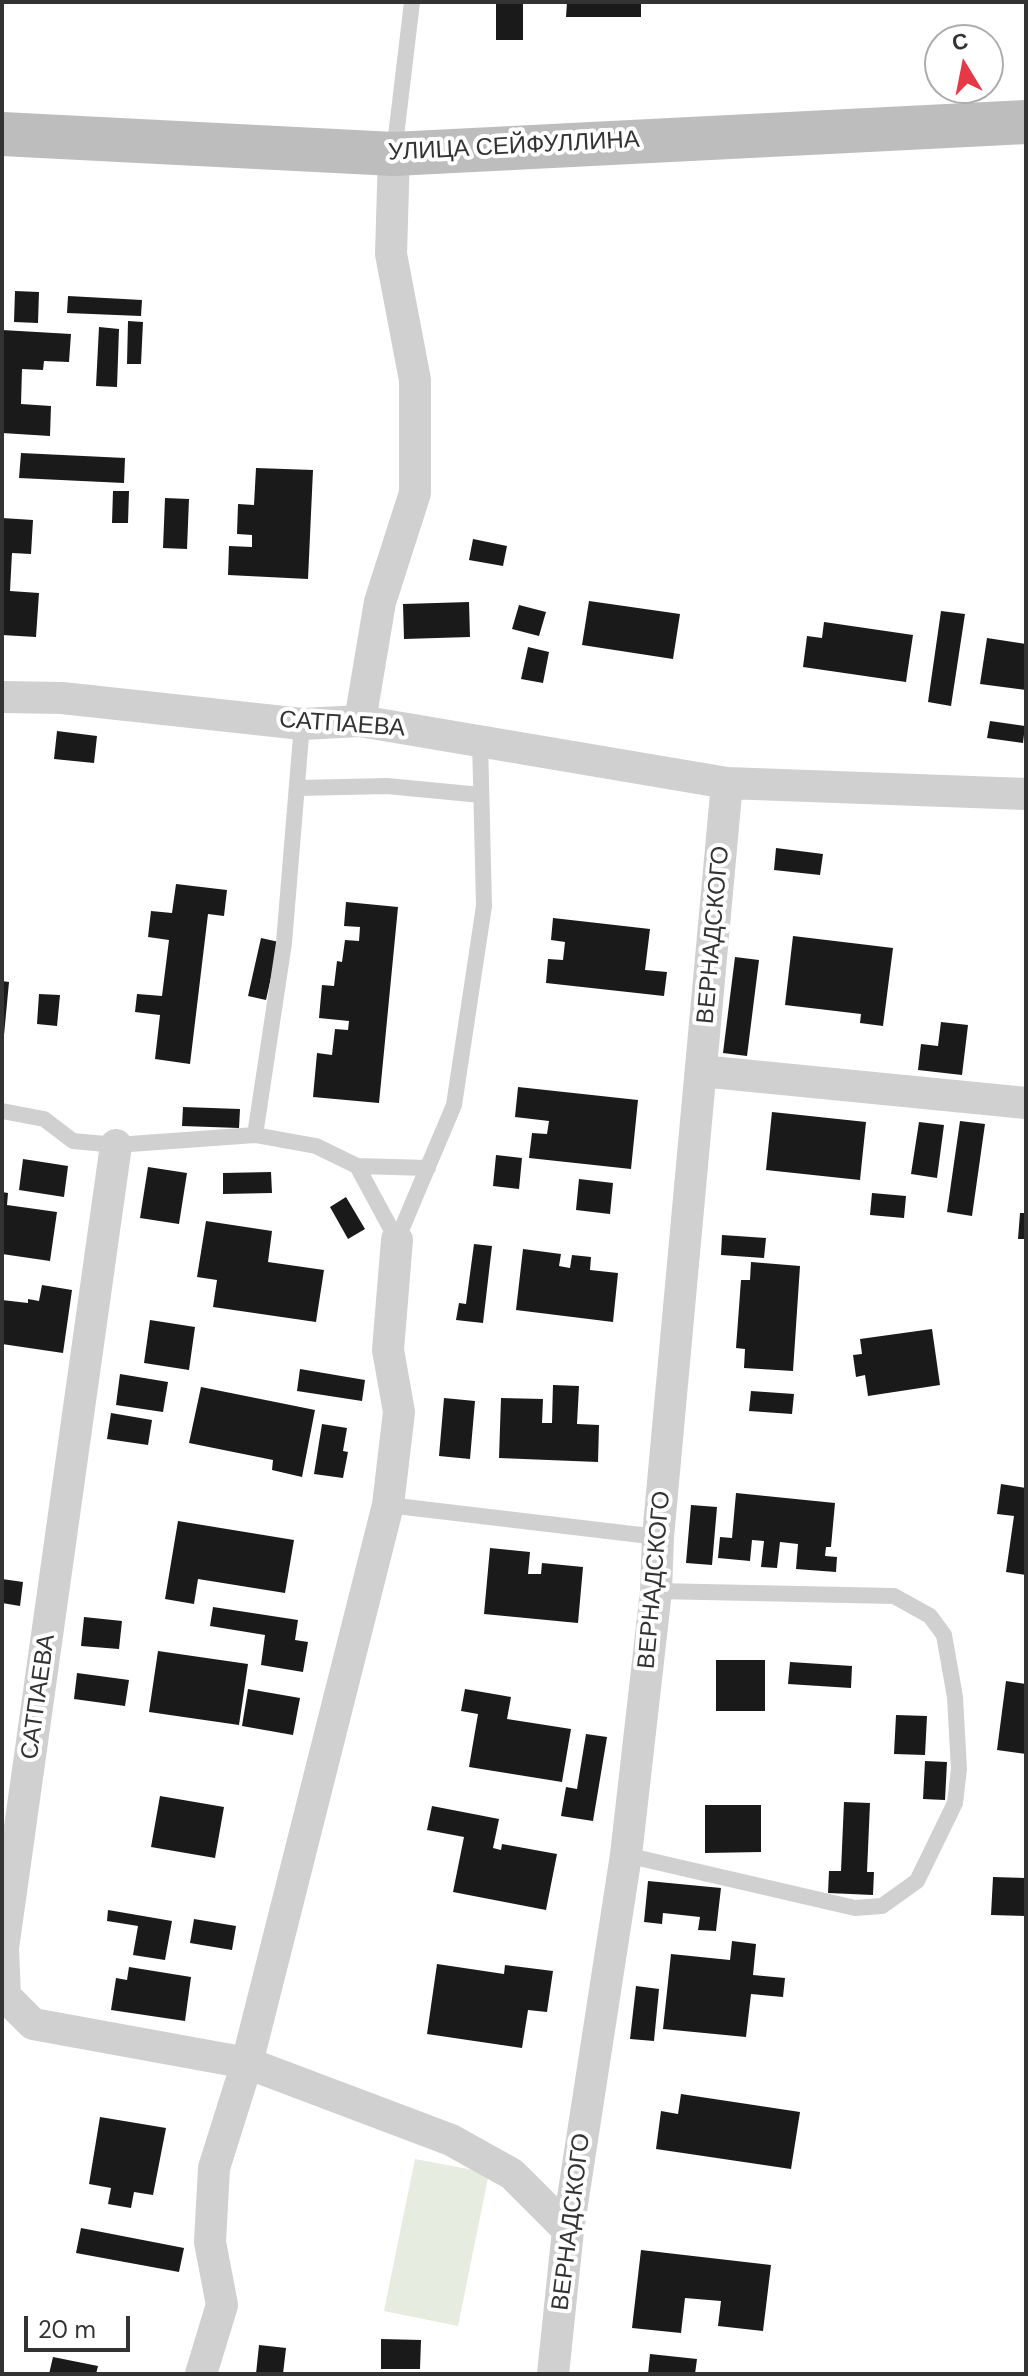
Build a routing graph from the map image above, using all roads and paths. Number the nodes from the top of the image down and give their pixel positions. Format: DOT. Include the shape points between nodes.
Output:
graph roads {
  1 [pos="412,2"];
  2 [pos="1026,122"];
  3 [pos="2,134"];
  4 [pos="394,154"];
  5 [pos="2,697"];
  6 [pos="360,721"];
  7 [pos="302,724"];
  8 [pos="480,740"];
  9 [pos="727,783"];
  10 [pos="297,788"];
  11 [pos="1026,794"];
  12 [pos="481,795"];
  13 [pos="701,1071"];
  14 [pos="1026,1103"];
  15 [pos="2,1111"];
  16 [pos="255,1135"];
  17 [pos="116,1145"];
  18 [pos="357,1166"];
  19 [pos="428,1168"];
  20 [pos="397,1240"];
  21 [pos="388,1505"];
  22 [pos="658,1537"];
  23 [pos="656,1591"];
  24 [pos="626,1855"];
  25 [pos="247,2063"];
  26 [pos="568,2230"];
  27 [pos="201,2374"];
  28 [pos="553,2374"];
  1 -- 4 [label="lane"];
  2 -- 4 [label="street, УЛИЦА СЕЙФУЛЛИНА"];
  3 -- 4 [label="street, УЛИЦА СЕЙФУЛЛИНА"];
  4 -- 6 [label="street" via="391,254 415,380 415,493 380,602"];
  5 -- 7 [label="street, САТПАЕВА" via="62,698"];
  6 -- 7 [label="street, САТПАЕВА"];
  6 -- 8 [label="street, САТПАЕВА"];
  7 -- 10 [label="lane"];
  8 -- 9 [label="street, САТПАЕВА"];
  8 -- 12 [label="lane"];
  9 -- 11 [label="street, САТПАЕВА"];
  9 -- 13 [label="street, ВЕРНАДСКОГО"];
  10 -- 12 [label="lane" via="387,786"];
  10 -- 16 [label="lane" via="284,943"];
  12 -- 19 [label="lane" via="484,906 454,1105"];
  13 -- 14 [label="street"];
  13 -- 22 [label="street, ВЕРНАДСКОГО"];
  15 -- 17 [label="lane" via="44,1119 73,1141"];
  16 -- 17 [label="lane"];
  16 -- 18 [label="lane" via="316,1146"];
  17 -- 25 [label="street, САТПАЕВА" via="3,1948 5,1996 33,2024"];
  18 -- 19 [label="lane"];
  18 -- 20 [label="lane"];
  19 -- 20 [label="lane"];
  20 -- 21 [label="street" via="388,1350 399,1412"];
  21 -- 22 [label="lane"];
  21 -- 25 [label="street"];
  22 -- 23 [label="street, ВЕРНАДСКОГО"];
  23 -- 24 [label="street, ВЕРНАДСКОГО"];
  23 -- 24 [label="lane" via="894,1596 930,1616 944,1635 955,1697 959,1769 955,1803 917,1881 882,1906 855,1908"];
  24 -- 26 [label="street, ВЕРНАДСКОГО"];
  25 -- 26 [label="street, САТПАЕВА" via="451,2140 512,2174"];
  25 -- 27 [label="street" via="214,2168 210,2242 222,2305"];
  26 -- 28 [label="street, ВЕРНАДСКОГО"];
}
